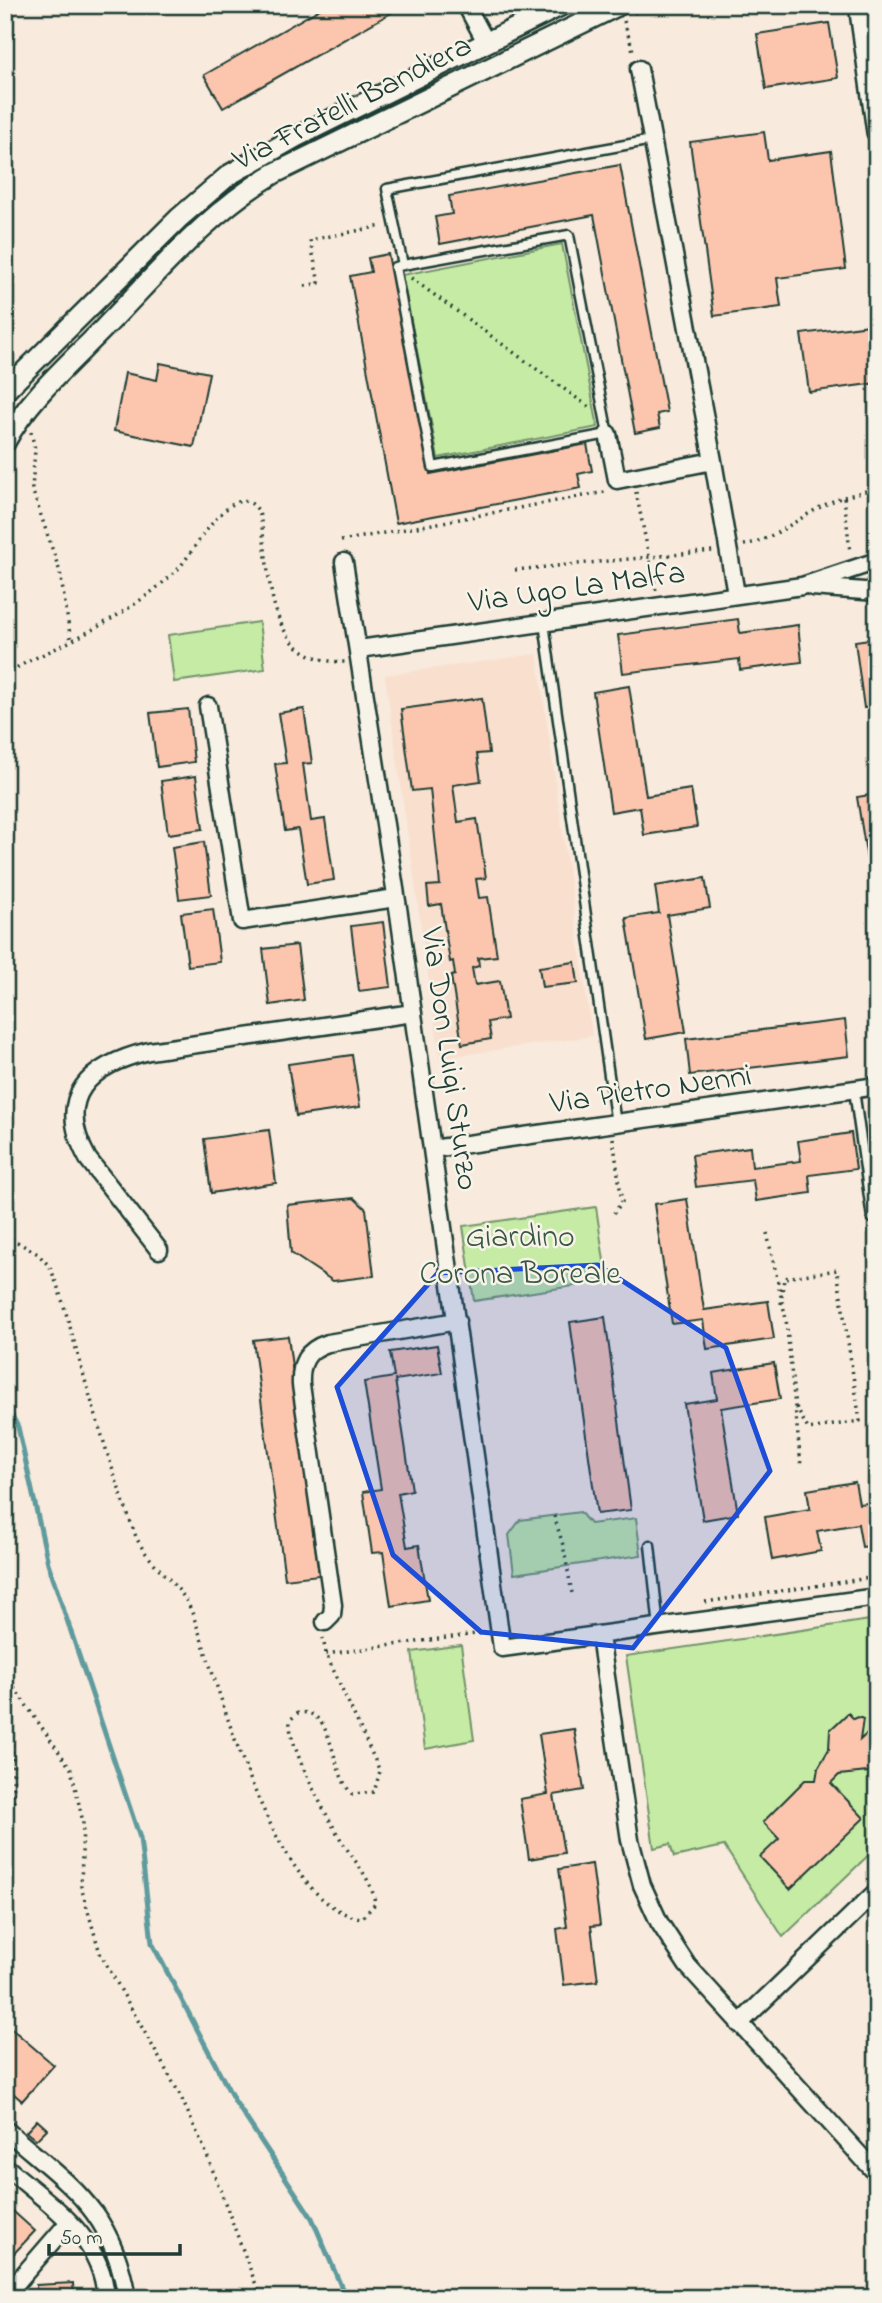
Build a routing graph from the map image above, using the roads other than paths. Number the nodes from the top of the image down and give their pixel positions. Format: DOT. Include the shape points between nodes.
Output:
graph roads {
  1 [pos="466,5"];
  2 [pos="562,5"];
  3 [pos="859,5"];
  4 [pos="620,15"];
  5 [pos="486,43"];
  6 [pos="499,64"];
  7 [pos="639,69"];
  8 [pos="877,132"];
  9 [pos="652,140"];
  10 [pos="399,266"];
  11 [pos="5,391"];
  12 [pos="606,426"];
  13 [pos="5,442"];
  14 [pos="713,461"];
  15 [pos="877,561"];
  16 [pos="344,562"];
  17 [pos="802,586"];
  18 [pos="877,592"];
  19 [pos="736,594"];
  20 [pos="544,623"];
  21 [pos="360,655"];
  22 [pos="208,706"];
  23 [pos="397,898"];
  24 [pos="413,1013"];
  25 [pos="877,1086"];
  26 [pos="854,1090"];
  27 [pos="614,1124"];
  28 [pos="432,1149"];
  29 [pos="872,1218"];
  30 [pos="159,1251"];
  31 [pos="457,1321"];
  32 [pos="650,1545"];
  33 [pos="877,1597"];
  34 [pos="325,1622"];
  35 [pos="659,1628"];
  36 [pos="600,1636"];
  37 [pos="877,1892"];
  38 [pos="739,2024"];
  39 [pos="5,2129"];
  40 [pos="5,2166"];
  41 [pos="877,2174"];
  42 [pos="69,2222"];
  43 [pos="5,2296"];
  44 [pos="106,2298"];
  45 [pos="127,2298"];
  1 -- 5 [label="street"];
  2 -- 5 [label="street, Via Fratelli Bandiera"];
  3 -- 8 [label="street"];
  4 -- 6 [label="street, Via Fratelli Bandiera"];
  5 -- 6 [label="street, Via Fratelli Bandiera"];
  5 -- 11 [label="street, Via Fratelli Bandiera" via="229,175 179,218"];
  6 -- 13 [label="street, Via Fratelli Bandiera" via="275,173 236,197 67,366"];
  7 -- 9 [label="street"];
  9 -- 10 [label="lane" via="387,189"];
  9 -- 14 [label="street"];
  10 -- 12 [label="lane" via="569,235"];
  10 -- 12 [label="lane" via="433,467"];
  12 -- 14 [label="street" via="625,478"];
  14 -- 19 [label="street"];
  15 -- 17 [label="street, Via Ugo La Malfa"];
  16 -- 21 [label="street, Via Don Luigi Sturzo"];
  17 -- 18 [label="street, Via Ugo La Malfa"];
  17 -- 19 [label="street, Via Ugo La Malfa"];
  19 -- 20 [label="street, Via Ugo La Malfa"];
  20 -- 21 [label="street, Via Ugo La Malfa"];
  20 -- 27 [label="lane"];
  21 -- 23 [label="street, Via Don Luigi Sturzo"];
  22 -- 23 [label="street" via="242,921"];
  23 -- 24 [label="street, Via Don Luigi Sturzo"];
  24 -- 28 [label="street, Via Don Luigi Sturzo"];
  24 -- 30 [label="street" via="149,1051 109,1063 88,1078 75,1104 80,1144"];
  25 -- 26 [label="street, Via Pietro Nenni"];
  26 -- 27 [label="street, Via Pietro Nenni"];
  26 -- 29 [label="lane"];
  27 -- 28 [label="street, Via Pietro Nenni"];
  28 -- 31 [label="street, Via Don Luigi Sturzo"];
  31 -- 34 [label="street" via="328,1343 303,1360 301,1385 333,1605"];
  31 -- 36 [label="street, Via Don Luigi Sturzo" via="502,1648"];
  32 -- 35 [label="lane"];
  33 -- 35 [label="street"];
  35 -- 36 [label="street"];
  36 -- 38 [label="street" via="630,1840 650,1904 677,1953"];
  37 -- 38 [label="street"];
  38 -- 41 [label="street"];
  39 -- 45 [label="street" via="96,2212 115,2245"];
  40 -- 42 [label="street"];
  42 -- 43 [label="street"];
  42 -- 44 [label="street" via="97,2257"];
}
